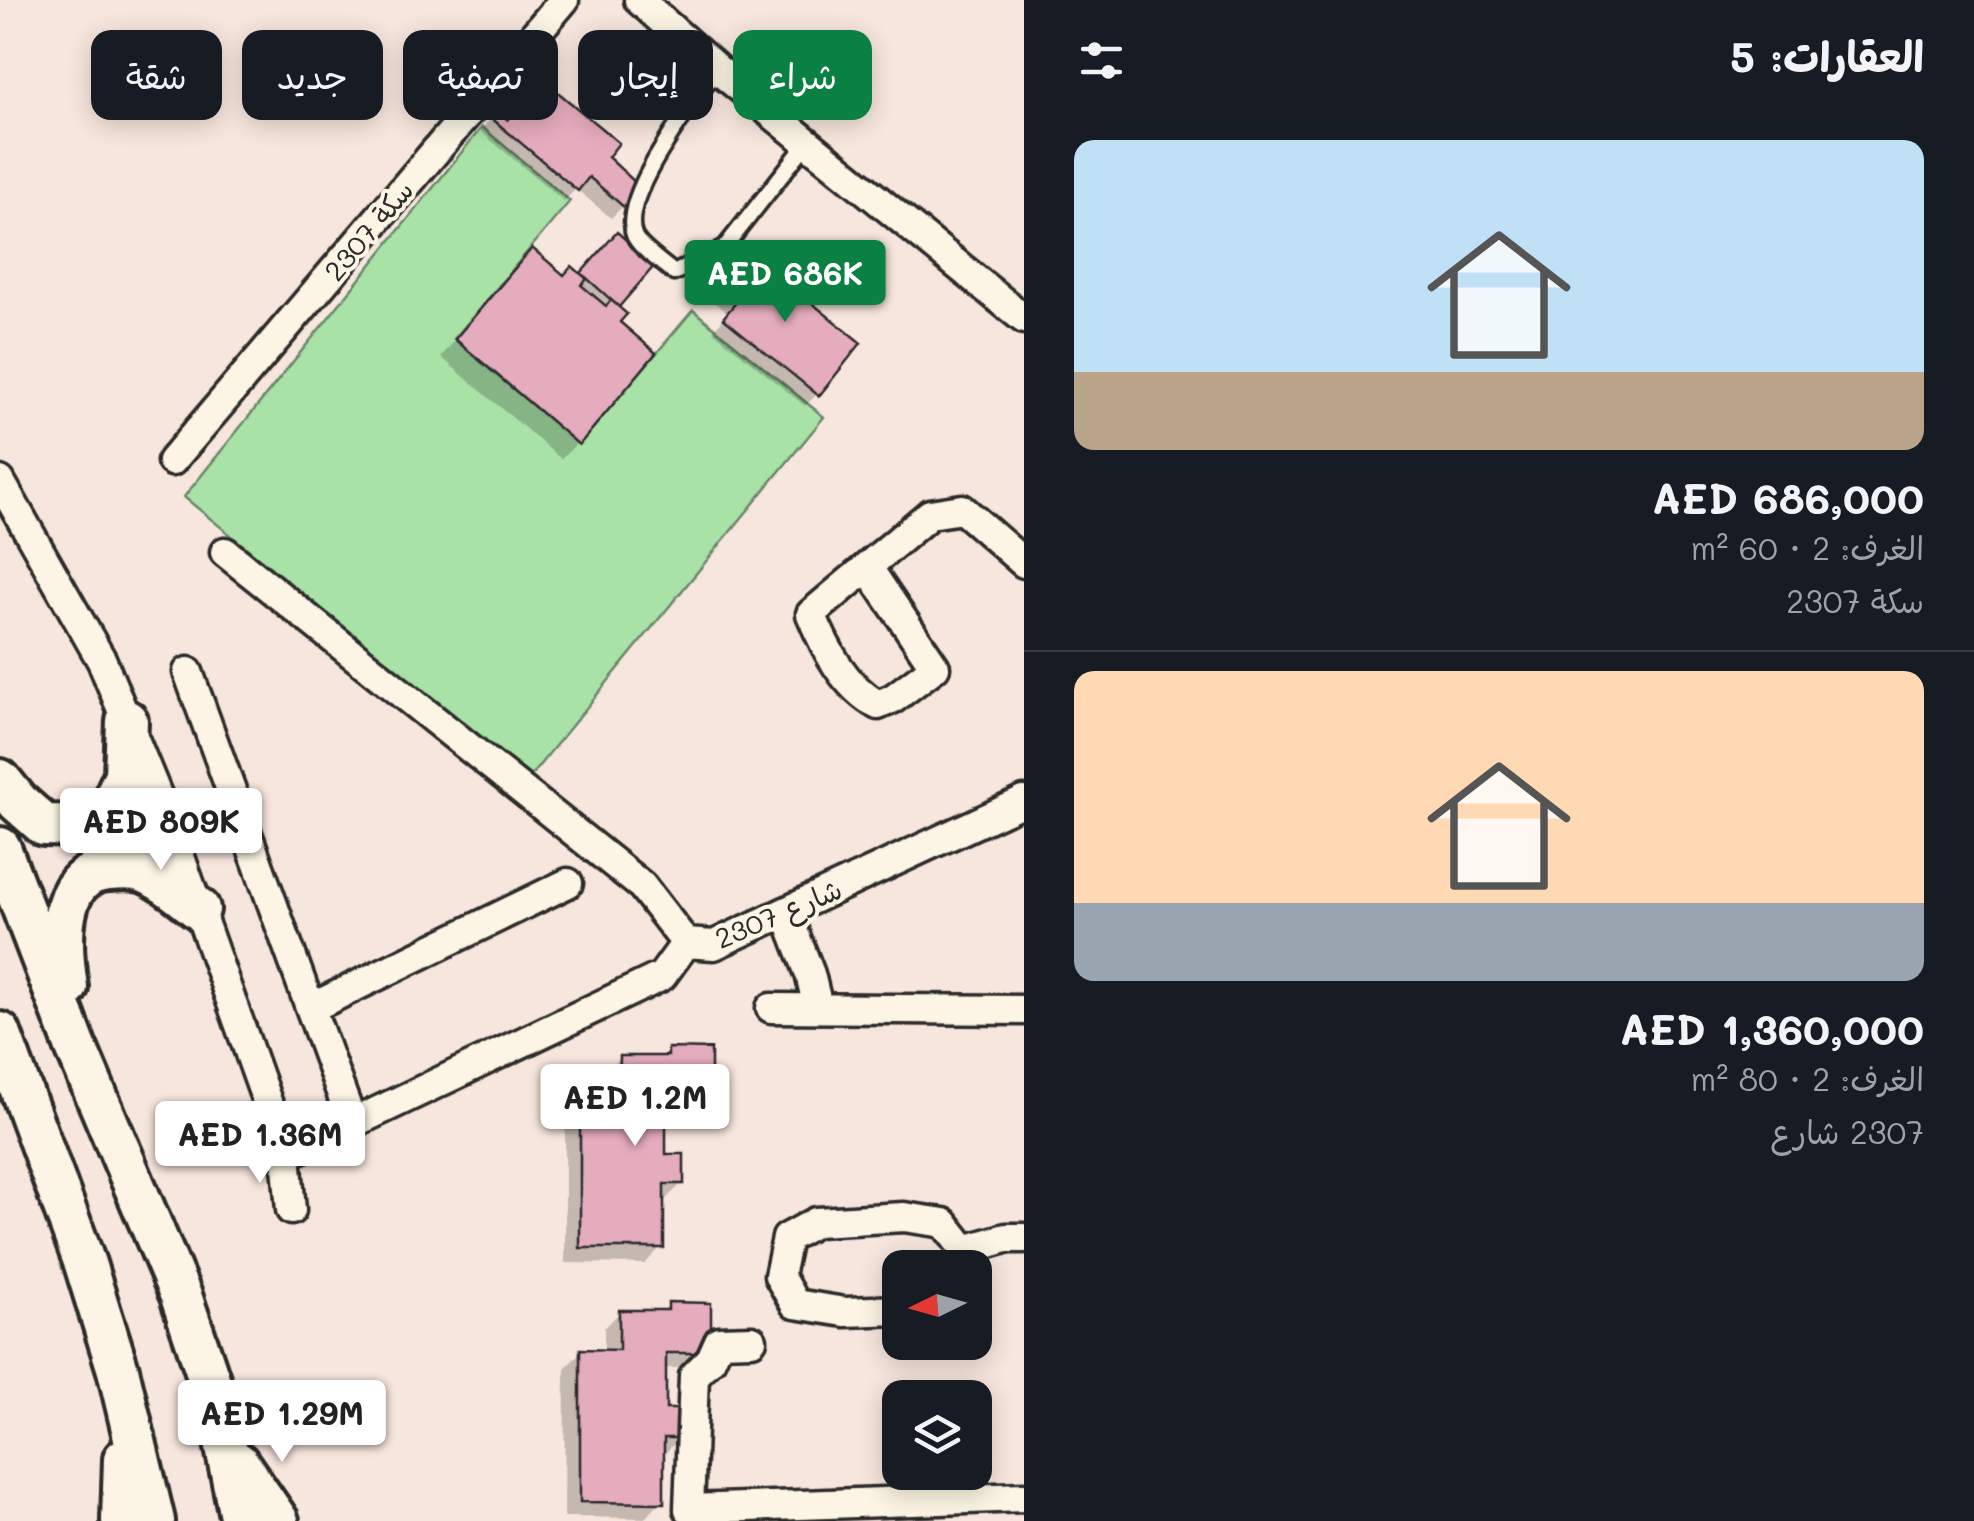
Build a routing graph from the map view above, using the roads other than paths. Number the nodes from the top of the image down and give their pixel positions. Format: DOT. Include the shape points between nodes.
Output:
graph roads {
  1 [pos="564,0"];
  2 [pos="638,0"];
  3 [pos="717,70"];
  4 [pos="807,142"];
  5 [pos="1024,320"];
  6 [pos="172,461"];
  7 [pos="0,481"];
  8 [pos="225,552"];
  9 [pos="1024,563"];
  10 [pos="868,568"];
  11 [pos="188,672"];
  12 [pos="127,721"];
  13 [pos="0,780"];
  14 [pos="1024,801"];
  15 [pos="164,812"];
  16 [pos="0,848"];
  17 [pos="96,870"];
  18 [pos="568,883"];
  19 [pos="199,909"];
  20 [pos="786,912"];
  21 [pos="686,943"];
  22 [pos="818,1007"];
  23 [pos="310,1008"];
  24 [pos="771,1008"];
  25 [pos="1024,1010"];
  26 [pos="0,1033"];
  27 [pos="76,1045"];
  28 [pos="353,1125"];
  29 [pos="286,1156"];
  30 [pos="292,1210"];
  31 [pos="1024,1238"];
  32 [pos="959,1250"];
  33 [pos="982,1250"];
  34 [pos="882,1311"];
  35 [pos="752,1340"];
  36 [pos="118,1370"];
  37 [pos="229,1449"];
  38 [pos="1024,1497"];
  39 [pos="122,1521"];
  40 [pos="154,1521"];
  41 [pos="241,1521"];
  42 [pos="278,1521"];
  1 -- 6 [label="street, سكة 2307"];
  2 -- 3 [label="street"];
  3 -- 4 [label="street"];
  3 -- 4 [label="lane" via="645,174 632,218 634,238 674,272 725,247"];
  4 -- 5 [label="street"];
  7 -- 12 [label="street" via="102,660"];
  8 -- 21 [label="street" via="642,886"];
  9 -- 10 [label="street" via="962,509 930,514"];
  10 -- 10 [label="street" via="935,667 878,705 858,694 811,614"];
  11 -- 23 [label="street"];
  12 -- 13 [label="main road" via="126,775 110,808 80,826 44,825"];
  12 -- 15 [label="street"];
  14 -- 20 [label="street, 2307 شارع"];
  15 -- 17 [label="main road" via="138,846"];
  15 -- 19 [label="street"];
  16 -- 27 [label="main road"];
  17 -- 19 [label="main road" via="143,870"];
  17 -- 27 [label="main road" via="81,880 65,911 61,947"];
  18 -- 23 [label="street"];
  19 -- 29 [label="street"];
  20 -- 21 [label="street, 2307 شارع" via="714,945"];
  20 -- 22 [label="street"];
  21 -- 28 [label="street, 2307 شارع" via="662,976"];
  22 -- 24 [label="street"];
  22 -- 25 [label="street"];
  23 -- 28 [label="street"];
  26 -- 36 [label="main road"];
  27 -- 37 [label="main road" via="181,1296"];
  28 -- 29 [label="street, 2307 شارع"];
  29 -- 30 [label="street"];
  31 -- 33 [label="street"];
  32 -- 34 [label="street" via="944,1223 904,1217 816,1222 787,1238 779,1276 795,1304"];
  35 -- 38 [label="street" via="718,1341 694,1376 689,1508"];
  36 -- 39 [label="main road"];
  36 -- 40 [label="main road"];
  37 -- 41 [label="main road"];
  37 -- 42 [label="main road"];
}
